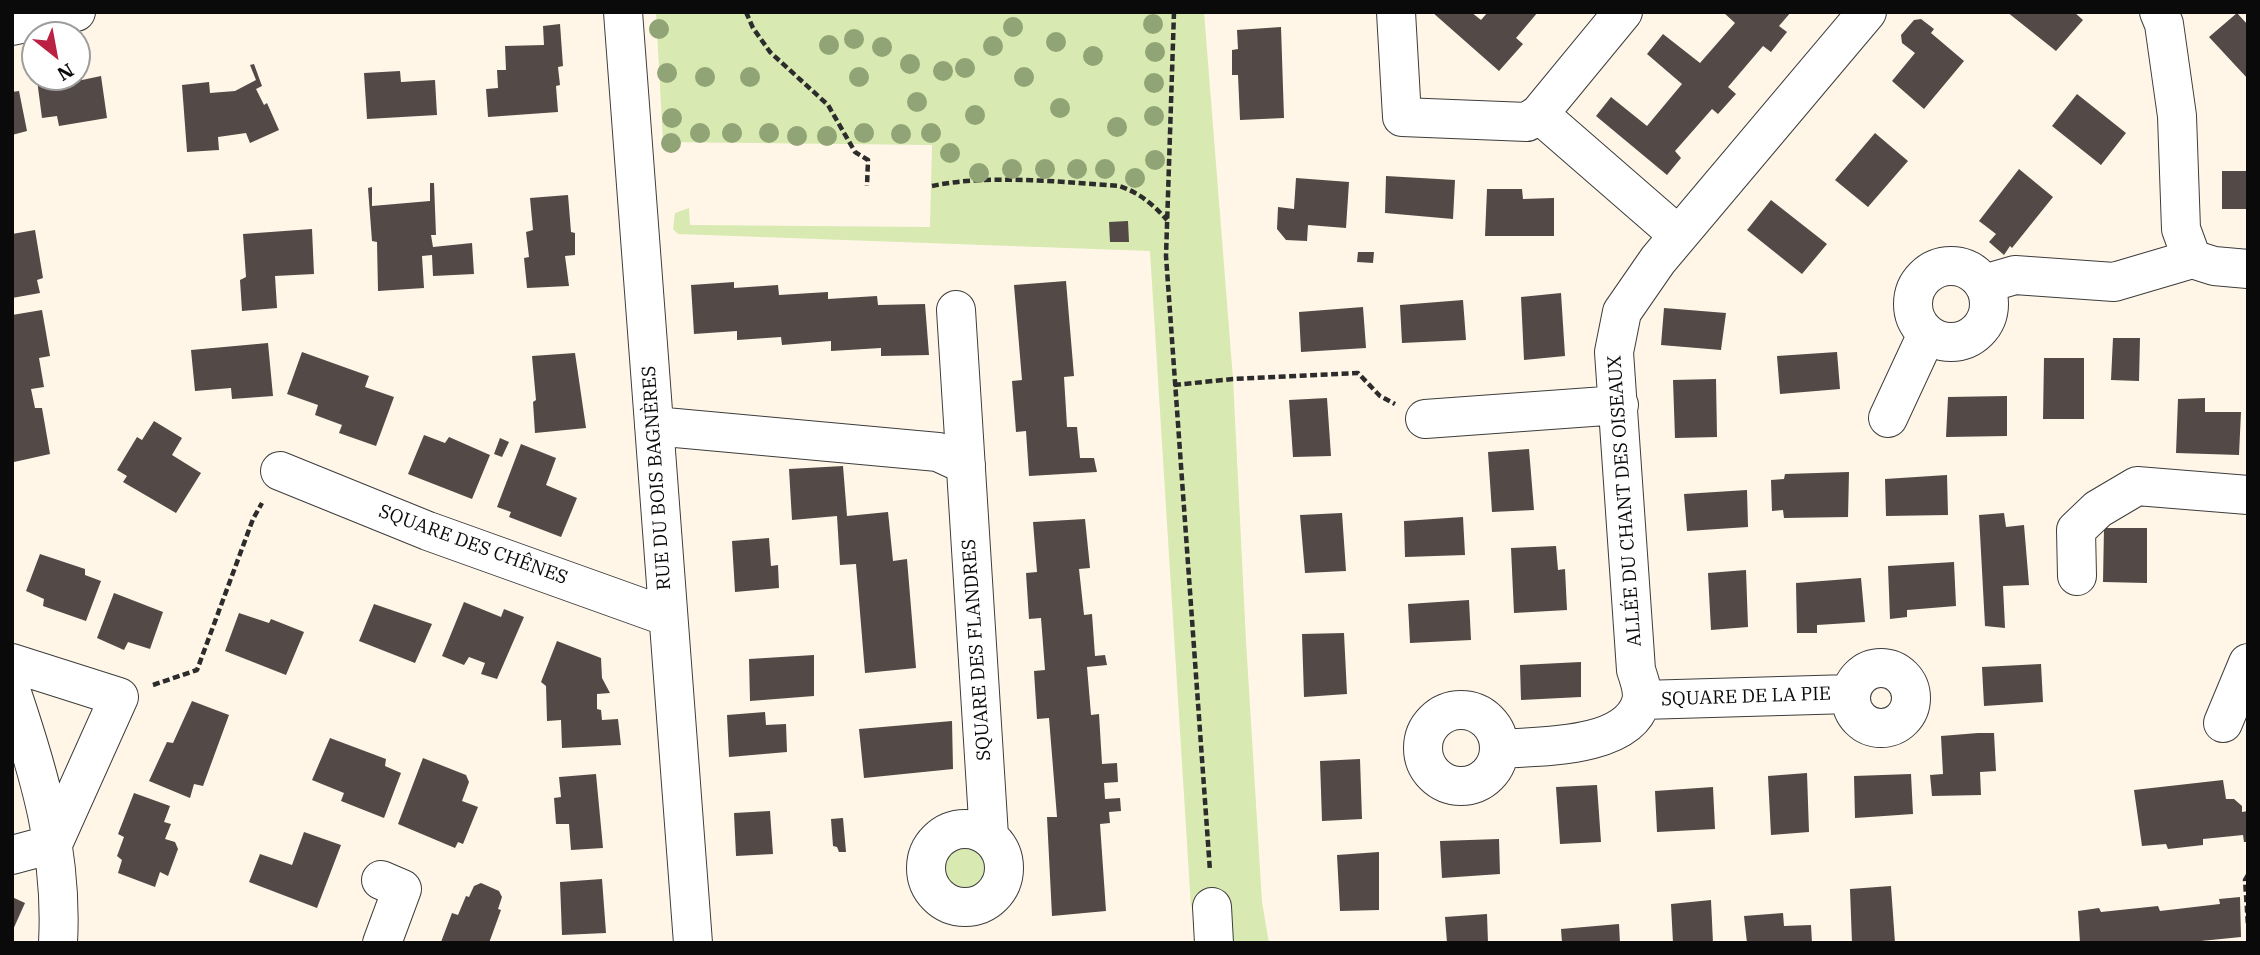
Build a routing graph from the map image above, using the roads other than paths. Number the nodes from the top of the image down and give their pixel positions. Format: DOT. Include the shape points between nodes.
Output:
graph roads {
  1 [pos="76,12"];
  2 [pos="623,12"];
  3 [pos="1396,12"];
  4 [pos="1623,12"];
  5 [pos="1867,12"];
  6 [pos="2159,12"];
  7 [pos="14,21"];
  8 [pos="1539,114"];
  9 [pos="1677,234"];
  10 [pos="2192,259"];
  11 [pos="2248,269"];
  12 [pos="1984,284"];
  13 [pos="956,310"];
  14 [pos="1927,334"];
  15 [pos="1619,405"];
  16 [pos="1888,418"];
  17 [pos="1425,419"];
  18 [pos="653,426"];
  19 [pos="966,465"];
  20 [pos="280,471"];
  21 [pos="2248,495"];
  22 [pos="2077,576"];
  23 [pos="668,617"];
  24 [pos="12,663"];
  25 [pos="2248,663"];
  26 [pos="12,693"];
  27 [pos="1850,694"];
  28 [pos="1642,700"];
  29 [pos="2223,723"];
  30 [pos="1500,749"];
  31 [pos="989,836"];
  32 [pos="53,844"];
  33 [pos="12,855"];
  34 [pos="381,880"];
  35 [pos="58,943"];
  36 [pos="383,943"];
  37 [pos="693,943"];
  1 -- 7 [label="street"];
  2 -- 18 [label="street, RUE DU BOIS BAGNÈRES"];
  3 -- 8 [label="street" via="1402,117 1527,122"];
  4 -- 8 [label="street"];
  5 -- 9 [label="street, ALLÉE DU CHANT DES OISEAUX"];
  6 -- 10 [label="street" via="2177,116 2181,229"];
  8 -- 9 [label="street"];
  9 -- 15 [label="street, ALLÉE DU CHANT DES OISEAUX" via="1622,312 1614,352"];
  10 -- 11 [label="street"];
  10 -- 12 [label="street" via="2114,282 2015,275"];
  12 -- 14 [label="street" via="1989,295 1987,319 1972,337 1949,343"];
  12 -- 14 [label="street" via="1964,267 1937,268 1926,275 1917,286 1913,312"];
  13 -- 19 [label="street, SQUARE DES FLANDRES"];
  14 -- 16 [label="street"];
  15 -- 17 [label="street"];
  15 -- 28 [label="street, ALLÉE DU CHANT DES OISEAUX" via="1636,670"];
  18 -- 19 [label="street" via="938,452"];
  18 -- 23 [label="street, RUE DU BOIS BAGNÈRES"];
  19 -- 31 [label="street, SQUARE DES FLANDRES"];
  20 -- 23 [label="street, SQUARE DES CHÊNES" via="428,531"];
  21 -- 22 [label="street" via="2137,486 2098,509 2076,530"];
  23 -- 37 [label="street, RUE DU BOIS BAGNÈRES"];
  24 -- 32 [label="street" via="119,696"];
  25 -- 29 [label="street"];
  26 -- 32 [label="street" via="38,770"];
  27 -- 28 [label="street, SQUARE DE LA PIE"];
  28 -- 30 [label="street" via="1633,718 1600,739"];
  32 -- 33 [label="street"];
  32 -- 35 [label="street"];
  34 -- 36 [label="street" via="402,889"];
}
